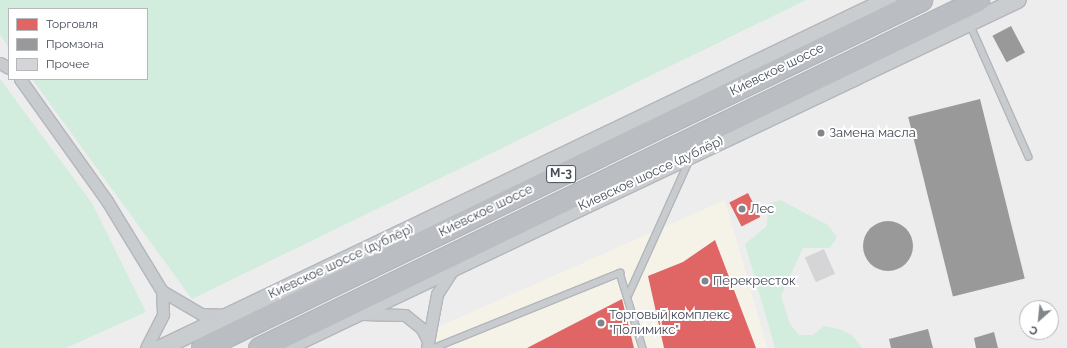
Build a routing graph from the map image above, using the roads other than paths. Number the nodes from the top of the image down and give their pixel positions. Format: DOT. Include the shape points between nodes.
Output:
graph roads {
  1 [pos="888,0"];
  2 [pos="921,0"];
  3 [pos="978,0"];
  4 [pos="1018,0"];
  5 [pos="970,23"];
  6 [pos="21,80"];
  7 [pos="693,154"];
  8 [pos="1029,157"];
  9 [pos="458,265"];
  10 [pos="162,291"];
  11 [pos="629,294"];
  12 [pos="350,310"];
  13 [pos="229,315"];
  14 [pos="427,343"];
  15 [pos="146,348"];
  16 [pos="161,348"];
  17 [pos="202,348"];
  18 [pos="259,348"];
  19 [pos="279,348"];
  20 [pos="285,348"];
  21 [pos="434,348"];
  22 [pos="643,348"];
  1 -- 13 [label="main road, Киевское шоссе (дублёр)"];
  2 -- 17 [label="highway, Киевское шоссе / М-3"];
  3 -- 12 [label="highway, Киевское шоссе / М-3"];
  4 -- 5 [label="main road, Киевское шоссе (дублёр)"];
  5 -- 7 [label="main road, Киевское шоссе (дублёр)"];
  5 -- 8 [label="lane"];
  6 -- 10 [label="street" via="107,201"];
  7 -- 9 [label="main road, Киевское шоссе (дублёр)"];
  7 -- 11 [label="lane" via="676,184"];
  9 -- 12 [label="main road, Киевское шоссе (дублёр)"];
  9 -- 14 [label="street" via="436,294"];
  10 -- 13 [label="street" via="201,314"];
  10 -- 15 [label="street" via="163,314"];
  11 -- 21 [label="lane" via="620,273"];
  11 -- 22 [label="lane"];
  12 -- 14 [label="street" via="405,315 422,328"];
  12 -- 18 [label="highway, Киевское шоссе / М-3"];
  12 -- 19 [label="main road"];
  12 -- 20 [label="main road, Киевское шоссе (дублёр)"];
  13 -- 16 [label="main road, Киевское шоссе (дублёр)"];
}
